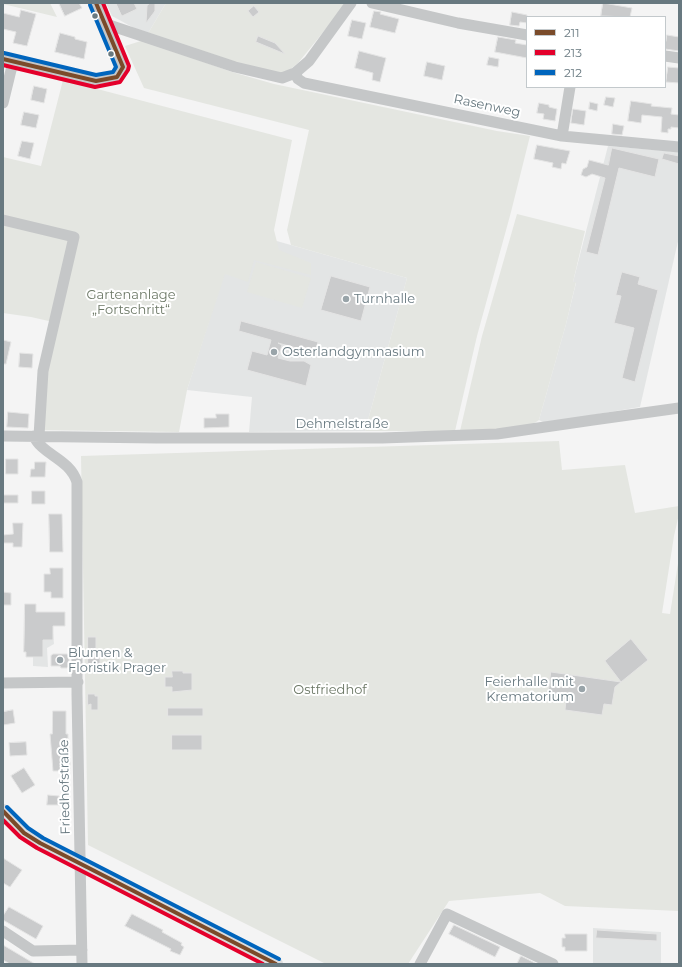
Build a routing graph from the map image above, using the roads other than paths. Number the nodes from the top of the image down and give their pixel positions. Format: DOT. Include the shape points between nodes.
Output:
graph roads {
  1 [pos="96,3"];
  2 [pos="351,3"];
  3 [pos="372,3"];
  4 [pos="106,24"];
  5 [pos="526,35"];
  6 [pos="666,56"];
  7 [pos="679,58"];
  8 [pos="8,60"];
  9 [pos="295,74"];
  10 [pos="570,88"];
  11 [pos="3,103"];
  12 [pos="562,136"];
  13 [pos="679,147"];
  14 [pos="3,220"];
  15 [pos="679,408"];
  16 [pos="3,436"];
  17 [pos="37,436"];
  18 [pos="78,682"];
  19 [pos="3,683"];
  20 [pos="3,811"];
  21 [pos="3,931"];
  22 [pos="82,950"];
  23 [pos="82,964"];
  24 [pos="276,964"];
  25 [pos="420,964"];
  26 [pos="553,964"];
  1 -- 4 [label="street"];
  2 -- 9 [label="street" via="309,61"];
  3 -- 5 [label="street" via="458,23"];
  4 -- 8 [label="street" via="123,67 117,78 96,81"];
  4 -- 9 [label="street" via="235,67 282,78"];
  6 -- 7 [label="street"];
  8 -- 11 [label="street"];
  9 -- 12 [label="street, Rasenweg" via="304,82"];
  10 -- 12 [label="street"];
  12 -- 13 [label="street, Rasenweg"];
  14 -- 17 [label="street" via="74,237 43,370"];
  15 -- 17 [label="street, Dehmelstraße" via="497,434 382,438"];
  16 -- 17 [label="street, Dehmelstraße"];
  17 -- 18 [label="street, Friedhofstraße" via="39,444 69,467 76,482"];
  18 -- 19 [label="street"];
  18 -- 22 [label="street, Friedhofstraße"];
  20 -- 24 [label="main road" via="24,833 62,856"];
  21 -- 22 [label="street" via="33,950"];
  22 -- 23 [label="street, Friedhofstraße"];
  25 -- 26 [label="street" via="447,914"];
}
